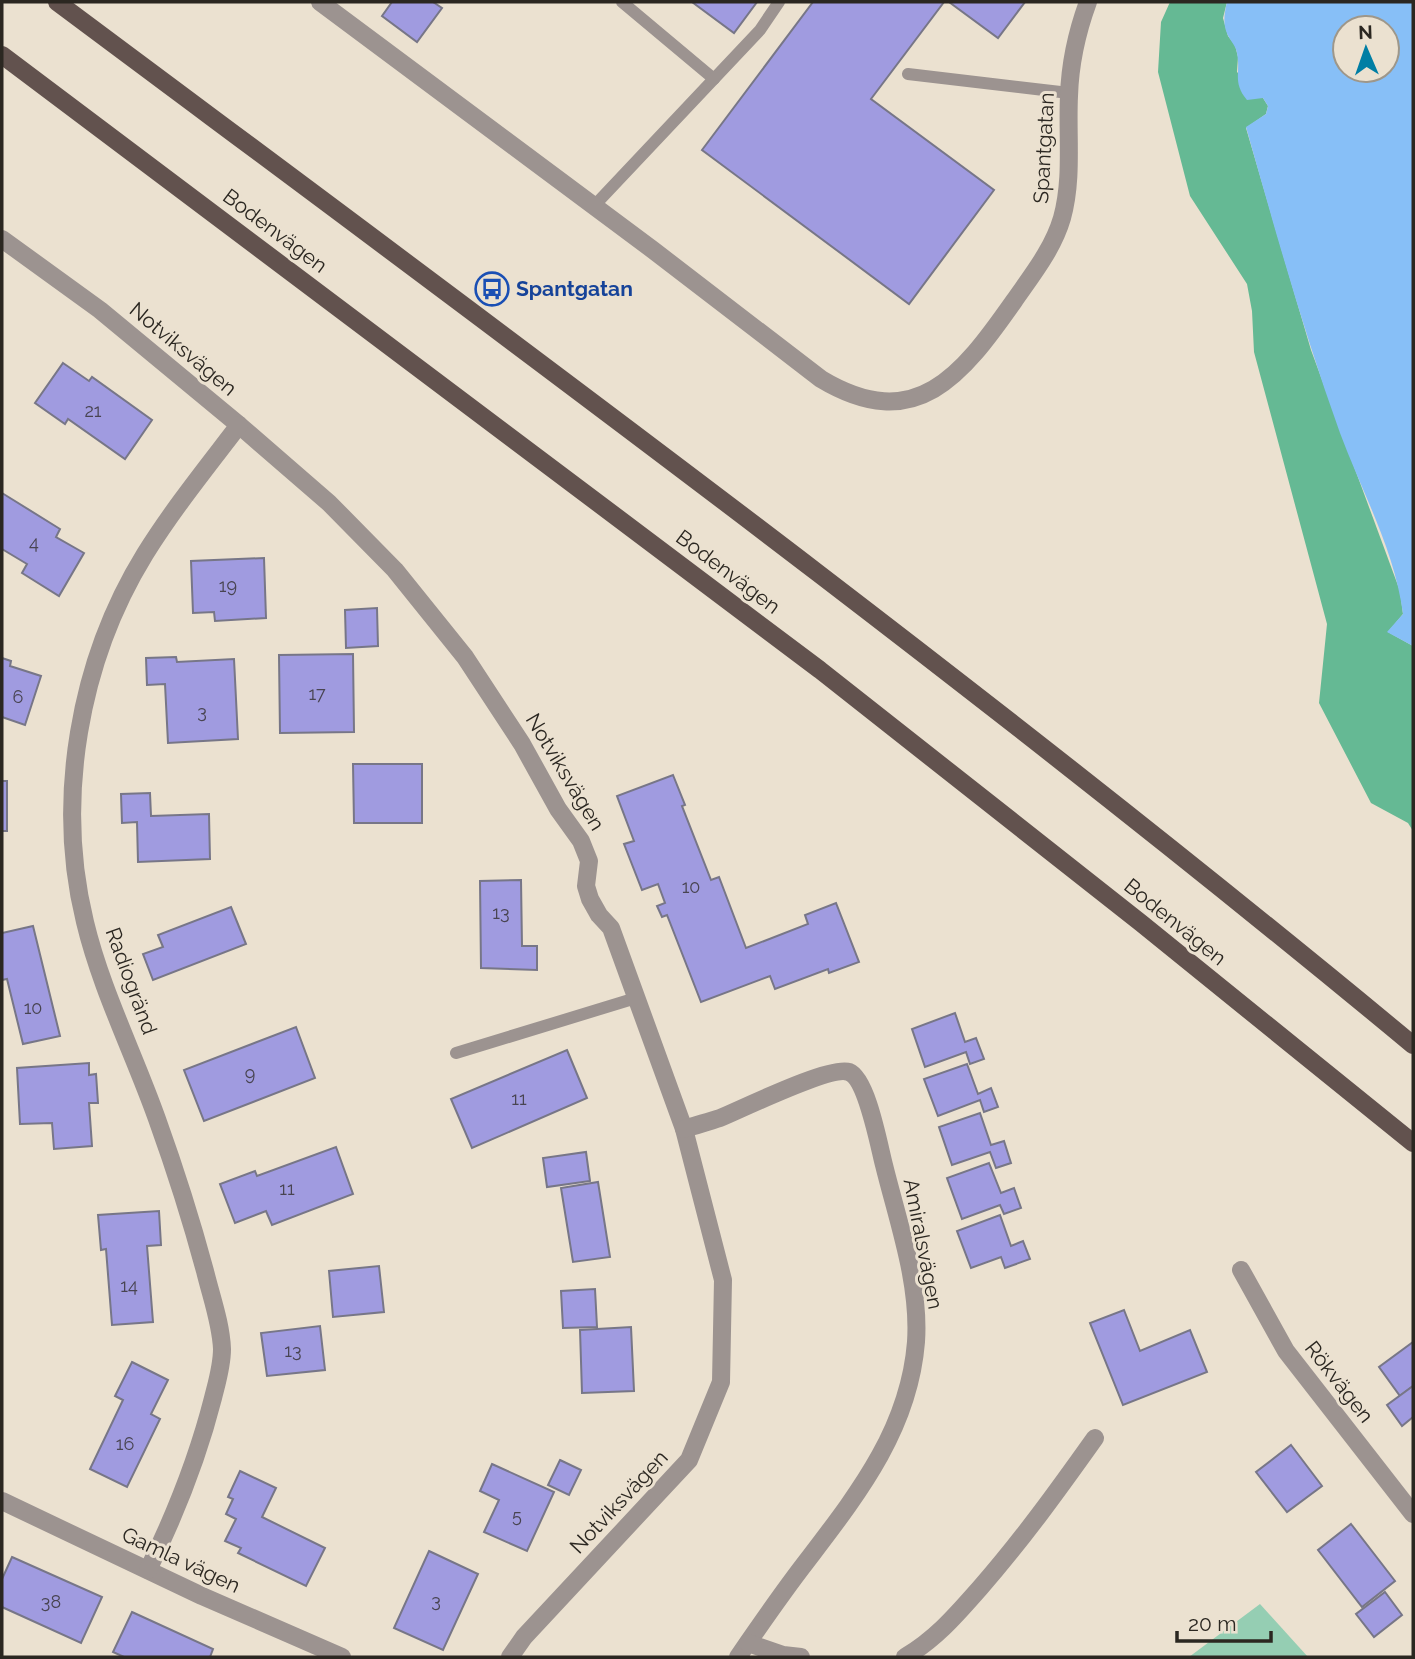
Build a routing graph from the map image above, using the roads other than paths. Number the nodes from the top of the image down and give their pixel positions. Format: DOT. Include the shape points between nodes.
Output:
graph roads {
  1 [pos="58,2"];
  2 [pos="320,2"];
  3 [pos="622,2"];
  4 [pos="779,2"];
  5 [pos="1088,2"];
  6 [pos="2,55"];
  7 [pos="908,74"];
  8 [pos="714,79"];
  9 [pos="1069,93"];
  10 [pos="594,206"];
  11 [pos="2,239"];
  12 [pos="239,425"];
  13 [pos="636,998"];
  14 [pos="1413,1045"];
  15 [pos="456,1053"];
  16 [pos="684,1129"];
  17 [pos="1413,1143"];
  18 [pos="1241,1270"];
  19 [pos="1095,1438"];
  20 [pos="2,1501"];
  21 [pos="1413,1514"];
  22 [pos="148,1570"];
  23 [pos="743,1650"];
  24 [pos="342,1657"];
  25 [pos="510,1657"];
  26 [pos="801,1657"];
  27 [pos="905,1657"];
  1 -- 14 [label="main road" via="909,642"];
  2 -- 10 [label="street, Spantgatan"];
  3 -- 8 [label="lane"];
  4 -- 8 [label="lane" via="760,30"];
  5 -- 9 [label="street, Spantgatan" via="1078,30"];
  6 -- 17 [label="main road, Bodenvägen" via="820,670"];
  7 -- 9 [label="lane"];
  8 -- 10 [label="lane"];
  9 -- 10 [label="street, Spantgatan" via="1068,185 1062,219 1047,254 961,371 939,388 913,398 885,402 833,386"];
  11 -- 12 [label="street, Notviksvägen" via="100,310"];
  12 -- 13 [label="street, Notviksvägen" via="330,503 395,570 465,657 585,847 590,899 611,928"];
  12 -- 22 [label="street, Radiogränd" via="145,555 117,606 96,660 74,773 73,832 85,923 184,1191 222,1350 204,1432"];
  13 -- 15 [label="lane"];
  13 -- 16 [label="street, Notviksvägen"];
  16 -- 23 [label="street, Amiralsvägen" via="838,1071 857,1078 907,1257 914,1304 916,1341 905,1400 882,1456"];
  16 -- 25 [label="street, Notviksvägen" via="723,1280 721,1382 689,1460"];
  18 -- 21 [label="street, Rökvägen" via="1286,1351"];
  19 -- 27 [label="street" via="1021,1541 948,1624"];
  20 -- 22 [label="street, Gamla vägen"];
  22 -- 24 [label="street, Gamla vägen"];
  23 -- 26 [label="street, Amiralsvägen"];
}
